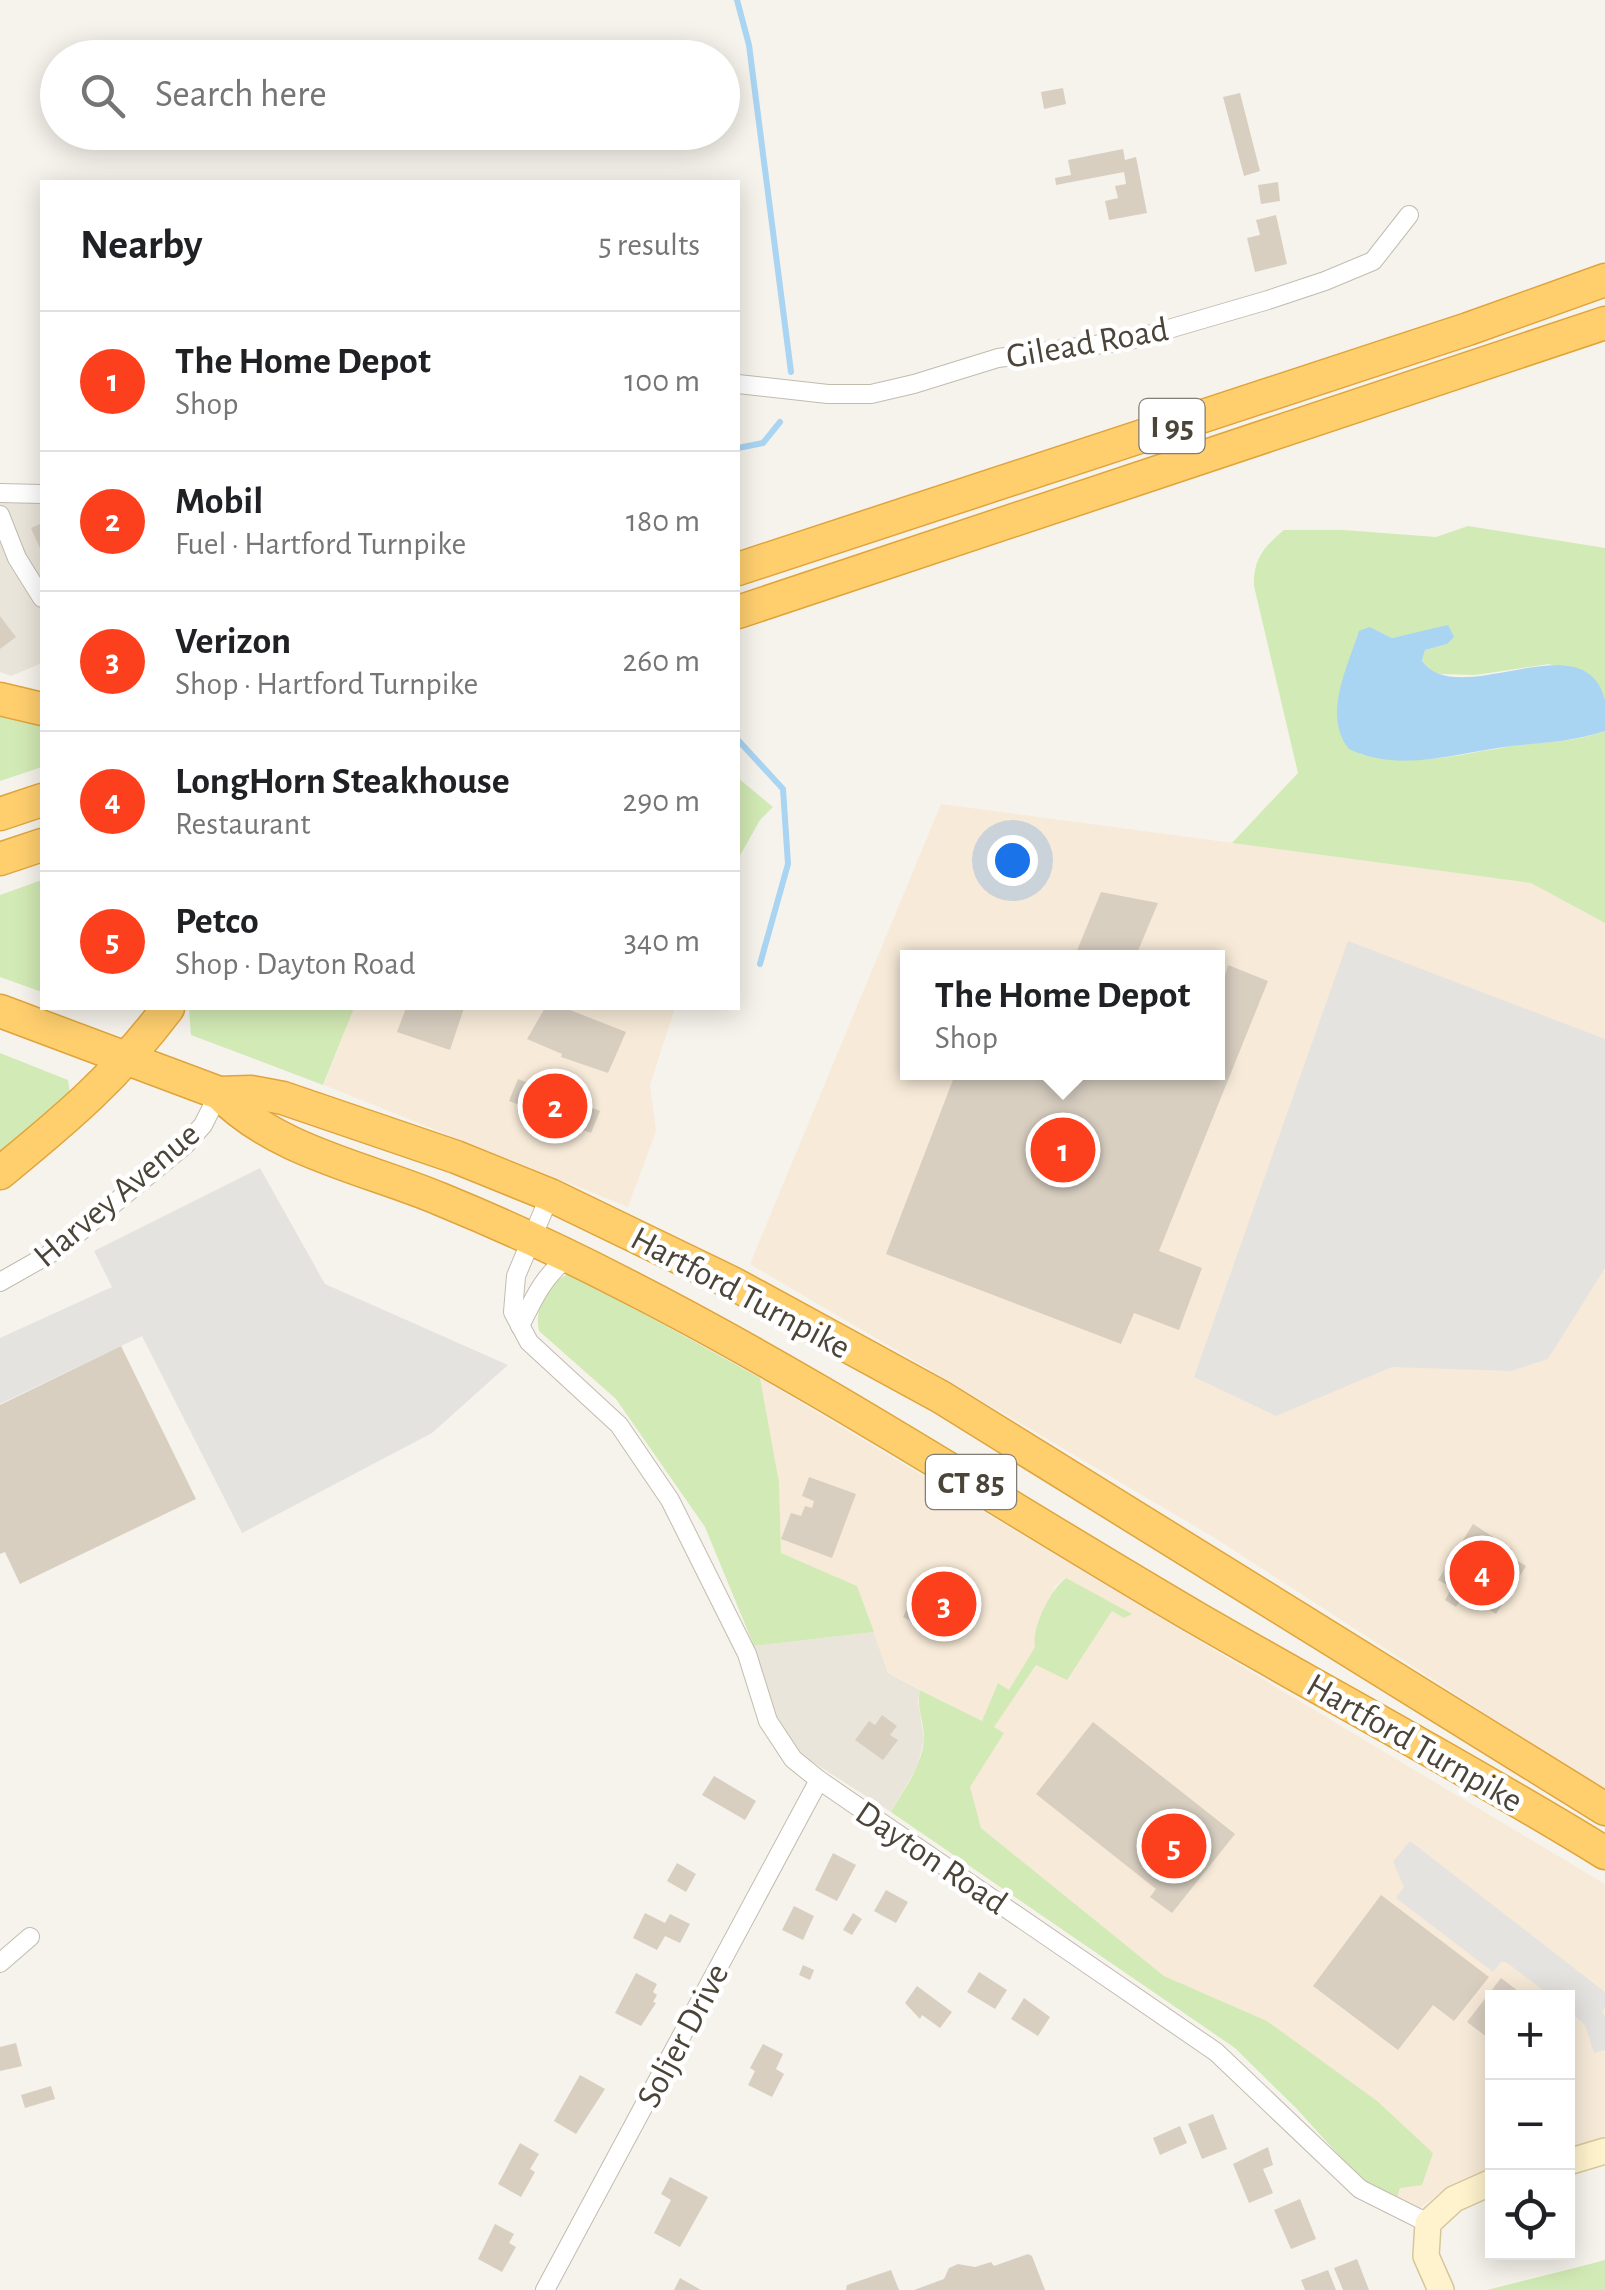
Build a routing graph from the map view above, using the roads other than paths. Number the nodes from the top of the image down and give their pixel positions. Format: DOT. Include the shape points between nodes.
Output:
graph roads {
  1 [pos="1409,214"];
  2 [pos="1605,280"];
  3 [pos="1605,322"];
  4 [pos="740,384"];
  5 [pos="0,494"];
  6 [pos="40,494"];
  7 [pos="0,515"];
  8 [pos="740,567"];
  9 [pos="865,569"];
  10 [pos="40,595"];
  11 [pos="740,611"];
  12 [pos="740,626"];
  13 [pos="0,699"];
  14 [pos="40,709"];
  15 [pos="40,801"];
  16 [pos="0,814"];
  17 [pos="40,846"];
  18 [pos="0,859"];
  19 [pos="166,1010"];
  20 [pos="0,1011"];
  21 [pos="129,1059"];
  22 [pos="219,1093"];
  23 [pos="0,1174"];
  24 [pos="550,1195"];
  25 [pos="531,1239"];
  26 [pos="569,1257"];
  27 [pos="0,1282"];
  28 [pos="520,1326"];
  29 [pos="1237,1584"];
  30 [pos="1211,1626"];
  31 [pos="819,1780"];
  32 [pos="1605,1810"];
  33 [pos="1605,1853"];
  34 [pos="30,1937"];
  35 [pos="0,1963"];
  36 [pos="1605,2151"];
  37 [pos="1575,2160"];
  38 [pos="1485,2185"];
  39 [pos="1428,2224"];
  40 [pos="545,2290"];
  41 [pos="1441,2290"];
  1 -- 4 [label="street, Gilead Road" via="1373,261 1131,340 998,358 871,394"];
  2 -- 8 [label="highway, I 95"];
  3 -- 9 [label="highway, I 95"];
  5 -- 6 [label="street"];
  7 -- 10 [label="street"];
  9 -- 11 [label="highway, I 95"];
  9 -- 12 [label="highway"];
  13 -- 14 [label="highway"];
  15 -- 16 [label="highway"];
  17 -- 18 [label="highway"];
  19 -- 21 [label="highway"];
  20 -- 21 [label="highway, Hartford Turnpike / CT 85"];
  21 -- 22 [label="highway, Hartford Turnpike / CT 85"];
  21 -- 23 [label="highway"];
  22 -- 24 [label="highway, Hartford Turnpike / CT 85" via="292,1100"];
  22 -- 25 [label="highway, Hartford Turnpike / CT 85" via="280,1137"];
  22 -- 27 [label="street, Harvey Avenue" via="204,1125 174,1154 60,1248"];
  24 -- 25 [label="street"];
  24 -- 29 [label="highway, Hartford Turnpike / CT 85" via="734,1284 941,1397"];
  25 -- 26 [label="highway, Hartford Turnpike / CT 85"];
  25 -- 28 [label="street" via="516,1276 513,1312"];
  26 -- 28 [label="street" via="552,1270"];
  26 -- 30 [label="highway, Hartford Turnpike / CT 85" via="797,1378"];
  28 -- 31 [label="street, Dayton Road" via="618,1425 670,1500 747,1654 768,1721 793,1758"];
  29 -- 30 [label="highway"];
  29 -- 32 [label="highway, Hartford Turnpike / CT 85"];
  30 -- 33 [label="highway, Hartford Turnpike / CT 85"];
  31 -- 39 [label="street, Dayton Road" via="1216,2052 1360,2188"];
  31 -- 40 [label="street, Soljer Drive"];
  34 -- 35 [label="street"];
  36 -- 37 [label="street"];
  38 -- 39 [label="street" via="1454,2199"];
  39 -- 41 [label="street" via="1426,2256"];
}
